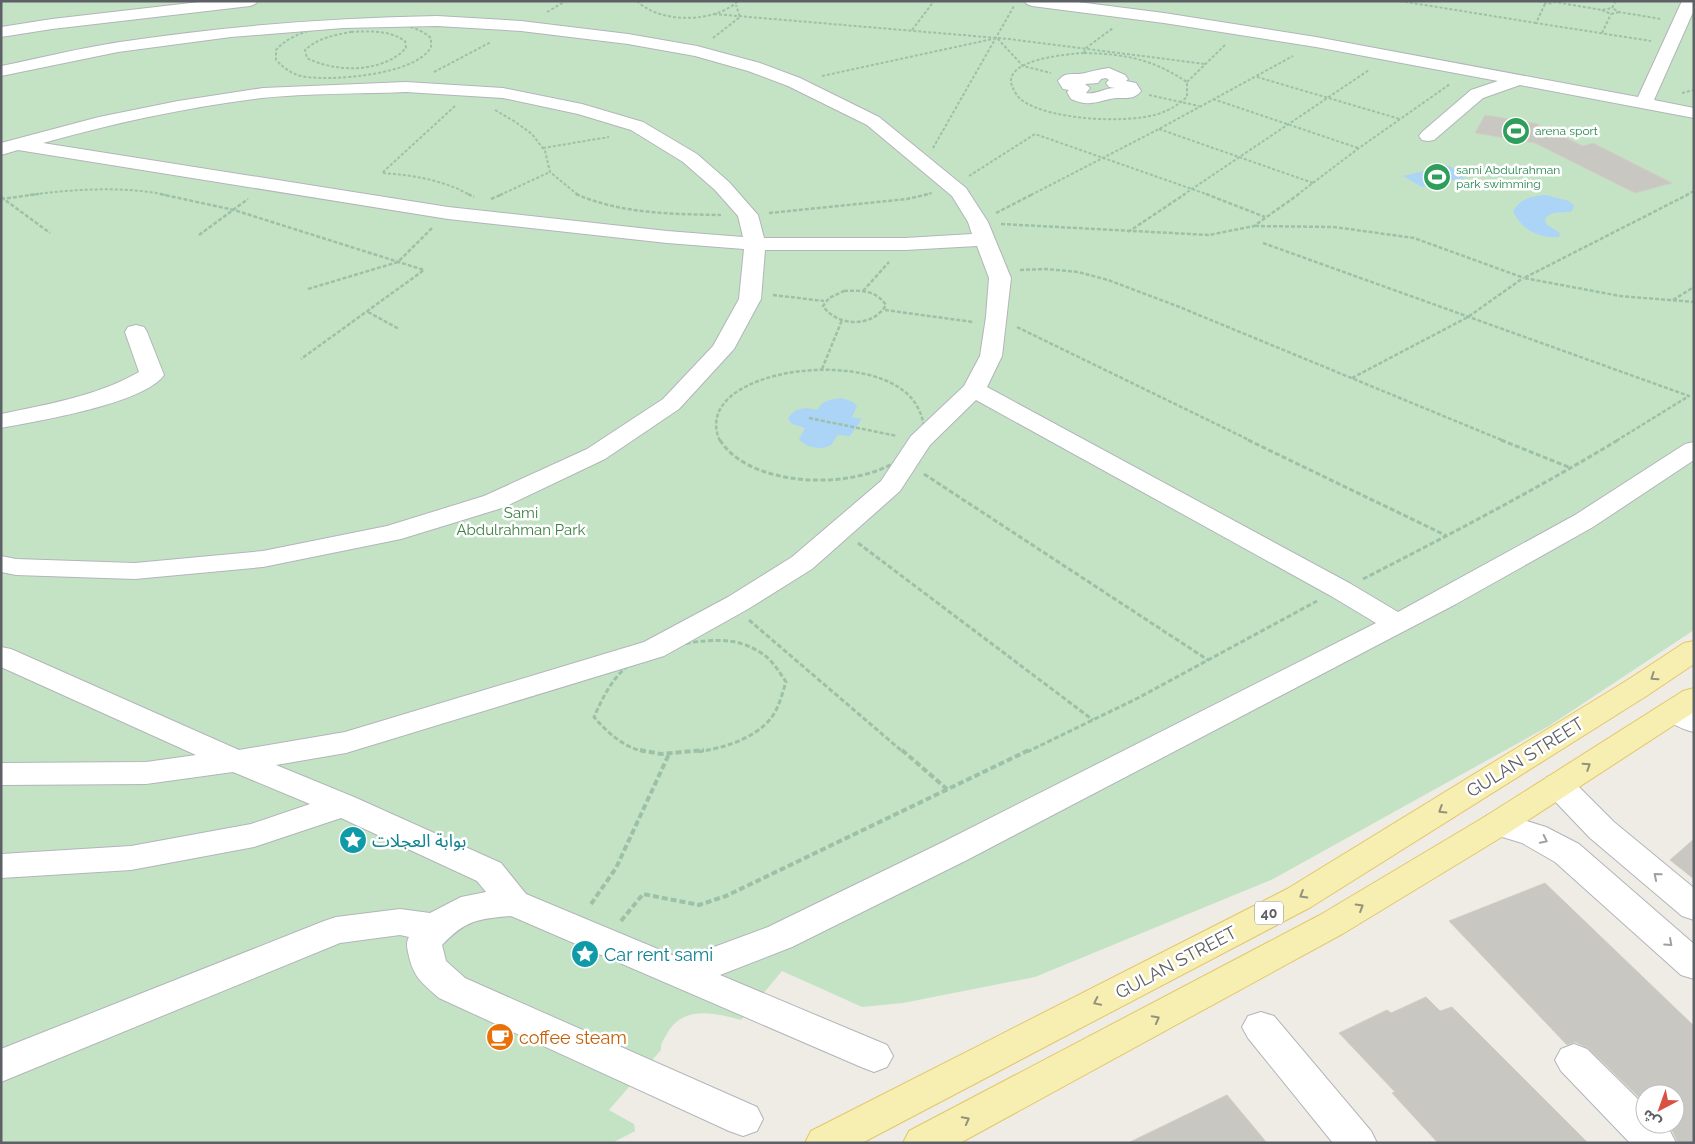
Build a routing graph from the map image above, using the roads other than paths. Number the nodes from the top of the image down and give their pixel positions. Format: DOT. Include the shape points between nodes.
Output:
graph roads {
  1 [pos="250,1"];
  2 [pos="1032,1"];
  3 [pos="1690,1"];
  4 [pos="1,32"];
  5 [pos="1,71"];
  6 [pos="1518,80"];
  7 [pos="1644,103"];
  8 [pos="1694,113"];
  9 [pos="1428,136"];
  10 [pos="8,147"];
  11 [pos="981,231"];
  12 [pos="756,244"];
  13 [pos="136,332"];
  14 [pos="974,389"];
  15 [pos="1,421"];
  16 [pos="1694,449"];
  17 [pos="1,564"];
  18 [pos="1396,623"];
  19 [pos="1694,650"];
  20 [pos="1,656"];
  21 [pos="1688,711"];
  22 [pos="236,762"];
  23 [pos="1,774"];
  24 [pos="1558,785"];
  25 [pos="343,805"];
  26 [pos="1498,824"];
  27 [pos="1,866"];
  28 [pos="514,903"];
  29 [pos="1694,908"];
  30 [pos="437,928"];
  31 [pos="1694,965"];
  32 [pos="694,980"];
  33 [pos="1261,1027"];
  34 [pos="874,1056"];
  35 [pos="1574,1060"];
  36 [pos="1,1066"];
  37 [pos="743,1119"];
  38 [pos="825,1143"];
  39 [pos="923,1143"];
  40 [pos="1357,1143"];
  41 [pos="1656,1143"];
  1 -- 4 [label="street"];
  2 -- 6 [label="street" via="1316,42"];
  3 -- 7 [label="street"];
  5 -- 11 [label="street" via="127,46 231,32 369,27 437,20 628,39 697,51 754,67 794,82 874,122 959,192"];
  6 -- 7 [label="street"];
  6 -- 9 [label="street" via="1478,94"];
  7 -- 8 [label="street"];
  10 -- 12 [label="street" via="448,213"];
  10 -- 12 [label="street" via="99,122 263,93 406,86 503,93 582,109 637,126 690,158 722,186 748,215"];
  11 -- 12 [label="street" via="905,244"];
  11 -- 14 [label="street" via="1000,278 991,356"];
  12 -- 17 [label="street" via="750,299 723,349 671,404 596,454 493,502 392,533 264,559 135,571"];
  13 -- 15 [label="street" via="152,375 125,390 77,405"];
  14 -- 18 [label="street"];
  14 -- 22 [label="street" via="910,439 906,462 891,486 802,563 654,649 346,742"];
  16 -- 18 [label="street" via="1584,521"];
  18 -- 32 [label="street" via="947,855 780,937 708,964"];
  19 -- 38 [label="main road, GULAN STREET / 40, one-way" via="1299,898"];
  20 -- 22 [label="street"];
  24 -- 21 [label="main road, one-way"];
  22 -- 23 [label="street" via="146,773"];
  22 -- 25 [label="street"];
  24 -- 26 [label="main road"];
  29 -- 24 [label="street, one-way" via="1602,830"];
  25 -- 27 [label="street" via="254,834 131,858"];
  25 -- 28 [label="street" via="489,872"];
  26 -- 31 [label="street, one-way" via="1534,835 1567,853"];
  39 -- 26 [label="main road, one-way" via="1332,924"];
  28 -- 30 [label="street" via="473,906"];
  28 -- 32 [label="street"];
  30 -- 36 [label="street" via="400,922 336,930"];
  30 -- 37 [label="street" via="424,942 428,968 452,988"];
  32 -- 34 [label="street"];
  33 -- 40 [label="street"];
  35 -- 41 [label="street"];
}
